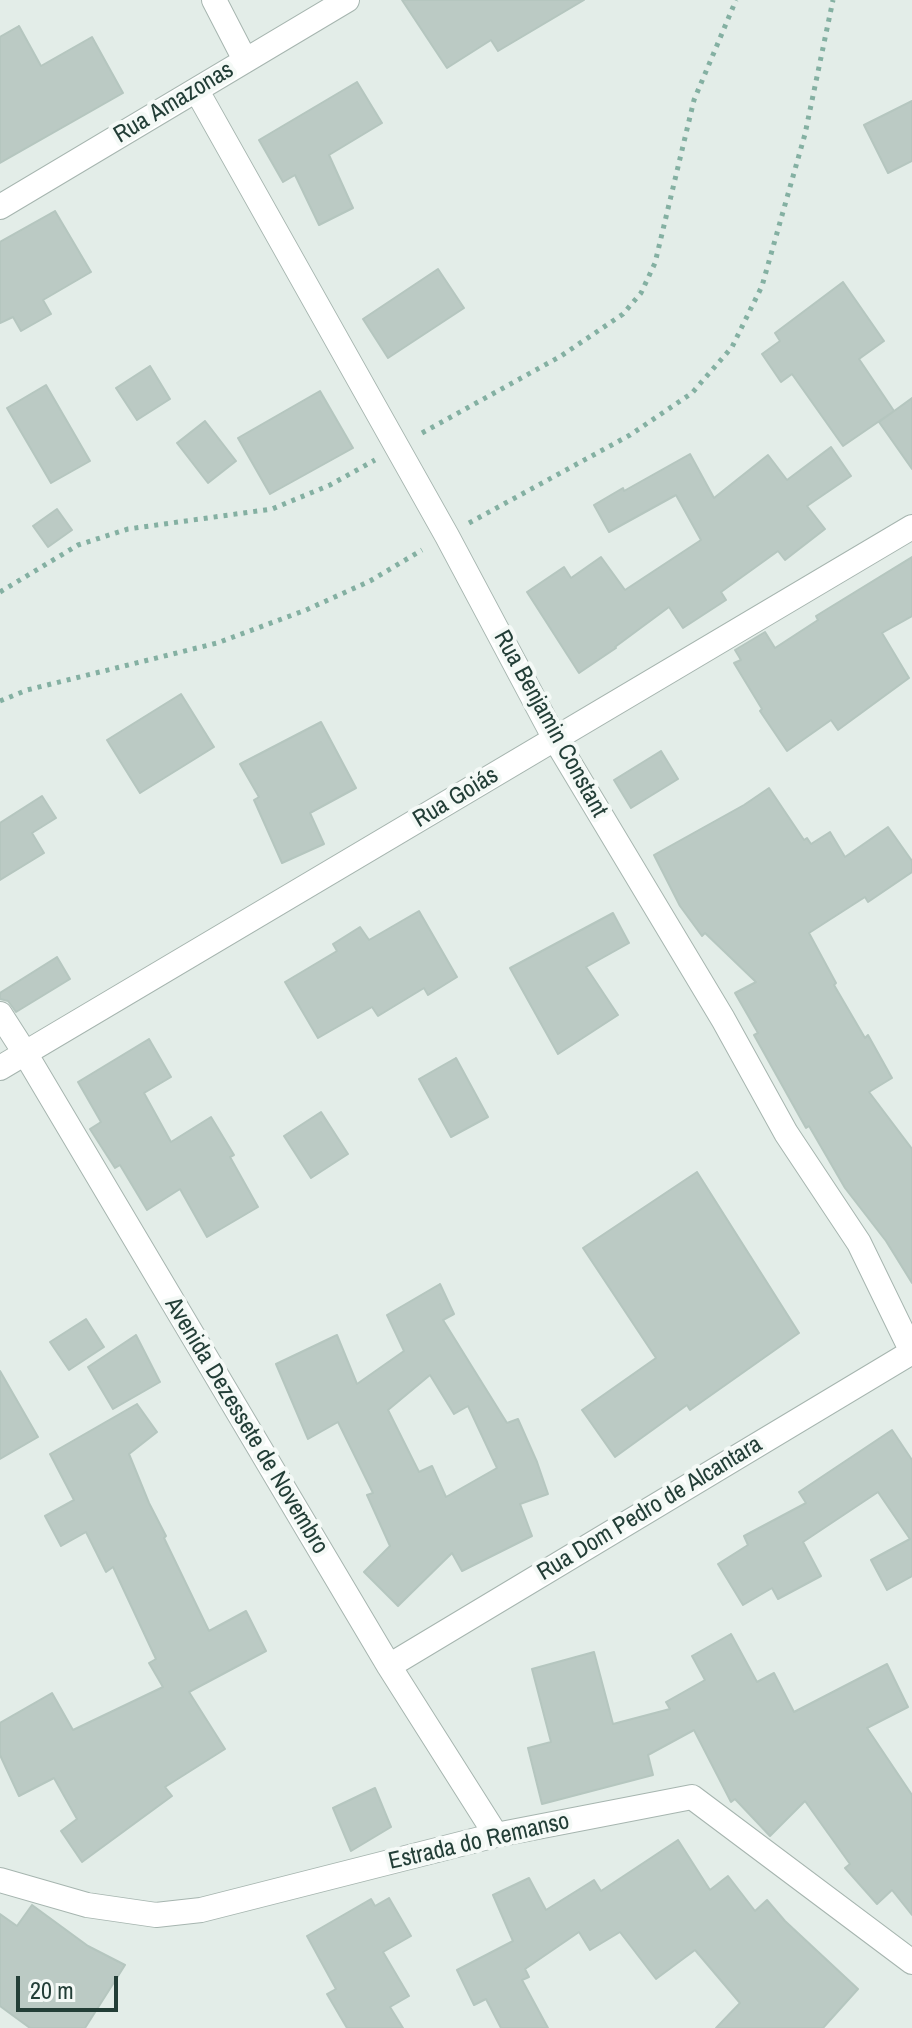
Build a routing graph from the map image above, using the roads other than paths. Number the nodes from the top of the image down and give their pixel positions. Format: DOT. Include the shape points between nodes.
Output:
graph roads {
  1 [pos="214,0"];
  2 [pos="347,0"];
  3 [pos="245,60"];
  4 [pos="197,91"];
  5 [pos="0,207"];
  6 [pos="912,527"];
  7 [pos="555,739"];
  8 [pos="0,1014"];
  9 [pos="25,1053"];
  10 [pos="0,1068"];
  11 [pos="912,1352"];
  12 [pos="389,1666"];
  13 [pos="496,1835"];
  14 [pos="0,1880"];
  15 [pos="912,1962"];
  1 -- 3 [label="street"];
  2 -- 3 [label="street, Rua Amazonas"];
  3 -- 4 [label="street, Rua Amazonas"];
  4 -- 5 [label="street, Rua Amazonas"];
  4 -- 7 [label="street, Rua Benjamin Constant"];
  6 -- 7 [label="street, Rua Goiás"];
  7 -- 9 [label="street, Rua Goiás"];
  7 -- 11 [label="street, Rua Benjamin Constant" via="786,1133 859,1243"];
  8 -- 9 [label="street, Avenida Dezessete de Novembro"];
  9 -- 10 [label="street, Rua Goiás"];
  9 -- 12 [label="street, Avenida Dezessete de Novembro"];
  11 -- 12 [label="street, Rua Dom Pedro de Alcantara"];
  12 -- 13 [label="street, Avenida Dezessete de Novembro"];
  13 -- 14 [label="street, Estrada do Remanso" via="201,1910 156,1915 87,1905"];
  13 -- 15 [label="street, Estrada do Remanso" via="692,1797"];
}
